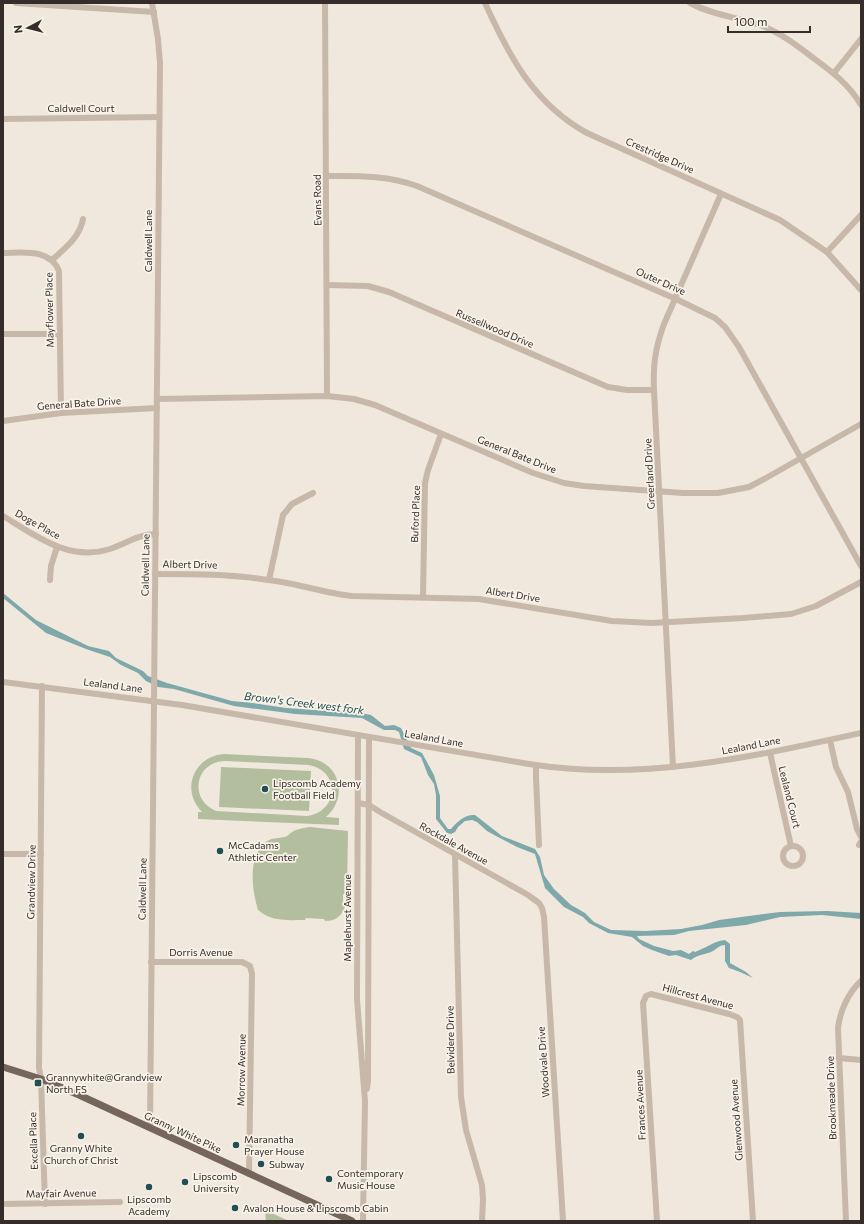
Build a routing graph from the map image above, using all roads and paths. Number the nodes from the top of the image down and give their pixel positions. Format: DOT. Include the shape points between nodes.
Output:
graph roads {
  1 [pos="16,3"];
  2 [pos="152,3"];
  3 [pos="325,3"];
  4 [pos="485,3"];
  5 [pos="690,3"];
  6 [pos="154,12"];
  7 [pos="861,39"];
  8 [pos="834,73"];
  9 [pos="861,105"];
  10 [pos="159,117"];
  11 [pos="3,119"];
  12 [pos="326,176"];
  13 [pos="721,194"];
  14 [pos="861,215"];
  15 [pos="83,219"];
  16 [pos="827,252"];
  17 [pos="3,253"];
  18 [pos="52,260"];
  19 [pos="327,285"];
  20 [pos="861,290"];
  21 [pos="676,299"];
  22 [pos="3,334"];
  23 [pos="59,334"];
  24 [pos="654,390"];
  25 [pos="327,396"];
  26 [pos="157,399"];
  27 [pos="157,408"];
  28 [pos="60,413"];
  29 [pos="3,421"];
  30 [pos="861,424"];
  31 [pos="441,434"];
  32 [pos="801,459"];
  33 [pos="659,491"];
  34 [pos="313,493"];
  35 [pos="3,516"];
  36 [pos="156,534"];
  37 [pos="57,547"];
  38 [pos="861,566"];
  39 [pos="155,574"];
  40 [pos="50,580"];
  41 [pos="269,580"];
  42 [pos="861,582"];
  43 [pos="423,597"];
  44 [pos="666,622"];
  45 [pos="3,682"];
  46 [pos="42,686"];
  47 [pos="153,701"];
  48 [pos="861,733"];
  49 [pos="358,735"];
  50 [pos="369,737"];
  51 [pos="830,740"];
  52 [pos="770,753"];
  53 [pos="536,765"];
  54 [pos="673,767"];
  55 [pos="358,803"];
  56 [pos="370,805"];
  57 [pos="861,837"];
  58 [pos="539,844"];
  59 [pos="791,846"];
  60 [pos="3,854"];
  61 [pos="41,854"];
  62 [pos="455,855"];
  63 [pos="539,903"];
  64 [pos="151,962"];
  65 [pos="250,966"];
  66 [pos="861,981"];
  67 [pos="653,994"];
  68 [pos="738,1018"];
  69 [pos="839,1058"];
  70 [pos="861,1060"];
  71 [pos="3,1067"];
  72 [pos="41,1079"];
  73 [pos="365,1101"];
  74 [pos="150,1127"];
  75 [pos="249,1174"];
  76 [pos="120,1202"];
  77 [pos="3,1204"];
  78 [pos="45,1204"];
  79 [pos="352,1221"];
  80 [pos="363,1221"];
  81 [pos="482,1221"];
  82 [pos="562,1221"];
  83 [pos="657,1221"];
  84 [pos="753,1221"];
  85 [pos="846,1221"];
  1 -- 6 [label="street"];
  2 -- 6 [label="street, Caldwell Lane"];
  3 -- 12 [label="street, Evans Road"];
  4 -- 13 [label="street, Crestridge Drive" via="513,60 555,112 587,133"];
  5 -- 8 [label="street" via="760,25 777,33"];
  6 -- 10 [label="street, Caldwell Lane" via="160,58"];
  7 -- 8 [label="street"];
  8 -- 9 [label="street" via="852,91"];
  10 -- 11 [label="street, Caldwell Court"];
  10 -- 26 [label="street, Caldwell Lane"];
  12 -- 19 [label="street, Evans Road"];
  12 -- 21 [label="street, Outer Drive" via="378,176 417,186"];
  13 -- 16 [label="street, Crestridge Drive" via="780,220"];
  13 -- 21 [label="street, Greerland Drive"];
  14 -- 16 [label="street"];
  15 -- 18 [label="street" via="77,235"];
  16 -- 20 [label="street, Crestridge Drive"];
  17 -- 18 [label="street, Mayflower Place" via="38,253"];
  18 -- 23 [label="street, Mayflower Place" via="60,273"];
  19 -- 24 [label="street, Russellwood Drive" via="368,286 389,292 608,387"];
  19 -- 25 [label="street, Evans Road"];
  21 -- 24 [label="street, Greerland Drive" via="664,324 656,350"];
  21 -- 32 [label="street, Outer Drive" via="711,315 725,327 739,347"];
  22 -- 23 [label="street"];
  23 -- 28 [label="street, Mayflower Place"];
  24 -- 33 [label="street, Greerland Drive"];
  25 -- 26 [label="street, General Bate Drive"];
  25 -- 31 [label="street, General Bate Drive" via="364,401"];
  26 -- 27 [label="street, Caldwell Lane"];
  27 -- 28 [label="street, General Bate Drive"];
  27 -- 36 [label="street, Caldwell Lane"];
  28 -- 29 [label="street, General Bate Drive"];
  30 -- 32 [label="street, General Bate Drive"];
  31 -- 33 [label="street, General Bate Drive" via="533,473 564,483"];
  31 -- 43 [label="street, Buford Place" via="425,482"];
  32 -- 33 [label="street, General Bate Drive" via="739,490 712,494"];
  32 -- 38 [label="street, Outer Drive"];
  33 -- 44 [label="street, Greerland Drive"];
  34 -- 41 [label="street" via="292,504 283,515"];
  35 -- 37 [label="street, Doge Place"];
  36 -- 37 [label="street, Doge Place" via="136,537 110,549 96,552"];
  36 -- 39 [label="street, Caldwell Lane"];
  37 -- 40 [label="street"];
  39 -- 41 [label="street, Albert Drive" via="218,575"];
  39 -- 47 [label="street, Caldwell Lane"];
  41 -- 43 [label="street, Albert Drive" via="345,595"];
  42 -- 44 [label="street, Albert Drive" via="816,606 791,614"];
  43 -- 44 [label="street, Albert Drive" via="479,599 616,622"];
  44 -- 54 [label="street, Greerland Drive"];
  45 -- 46 [label="street, Lealand Lane"];
  46 -- 47 [label="street, Lealand Lane"];
  46 -- 61 [label="street, Grandview Drive"];
  47 -- 49 [label="street, Lealand Lane"];
  47 -- 64 [label="street, Caldwell Lane"];
  48 -- 51 [label="street, Lealand Lane"];
  49 -- 50 [label="street, Lealand Lane"];
  49 -- 55 [label="street, Maplehurst Avenue"];
  50 -- 53 [label="street, Lealand Lane"];
  50 -- 56 [label="street, Maplehurst Avenue"];
  51 -- 52 [label="street, Lealand Lane"];
  51 -- 57 [label="street" via="836,767 848,792"];
  52 -- 54 [label="street, Lealand Lane"];
  52 -- 59 [label="street, Lealand Court"];
  53 -- 54 [label="street, Lealand Lane" via="612,770"];
  53 -- 58 [label="street"];
  55 -- 56 [label="street, Rockdale Avenue"];
  55 -- 73 [label="street, Maplehurst Avenue" via="357,999"];
  56 -- 62 [label="street, Rockdale Avenue"];
  56 -- 73 [label="street, Maplehurst Avenue" via="368,1081"];
  60 -- 61 [label="street"];
  61 -- 72 [label="street, Grandview Drive"];
  62 -- 63 [label="street, Rockdale Avenue"];
  62 -- 81 [label="street, Belvidere Drive" via="461,1096 466,1130 482,1185"];
  63 -- 82 [label="street, Woodvale Drive" via="544,917"];
  64 -- 65 [label="street, Dorris Avenue" via="242,962"];
  64 -- 74 [label="street, Caldwell Lane"];
  65 -- 75 [label="street, Morrow Avenue" via="252,980"];
  66 -- 69 [label="street, Brookmeade Drive" via="847,998 840,1020"];
  67 -- 68 [label="street, Hillcrest Avenue"];
  67 -- 83 [label="street, Frances Avenue" via="646,996 644,1003"];
  68 -- 84 [label="street, Glenwood Avenue" via="741,1024"];
  69 -- 70 [label="street"];
  69 -- 85 [label="street, Brookmeade Drive"];
  71 -- 72 [label="main road, Granny White Pike"];
  72 -- 74 [label="main road, Granny White Pike"];
  72 -- 78 [label="street, Excella Place"];
  73 -- 80 [label="street, Maplehurst Avenue"];
  74 -- 75 [label="main road, Granny White Pike"];
  75 -- 79 [label="main road, Granny White Pike"];
  76 -- 78 [label="street, Mayfair Avenue"];
  77 -- 78 [label="street, Mayfair Avenue"];
}
